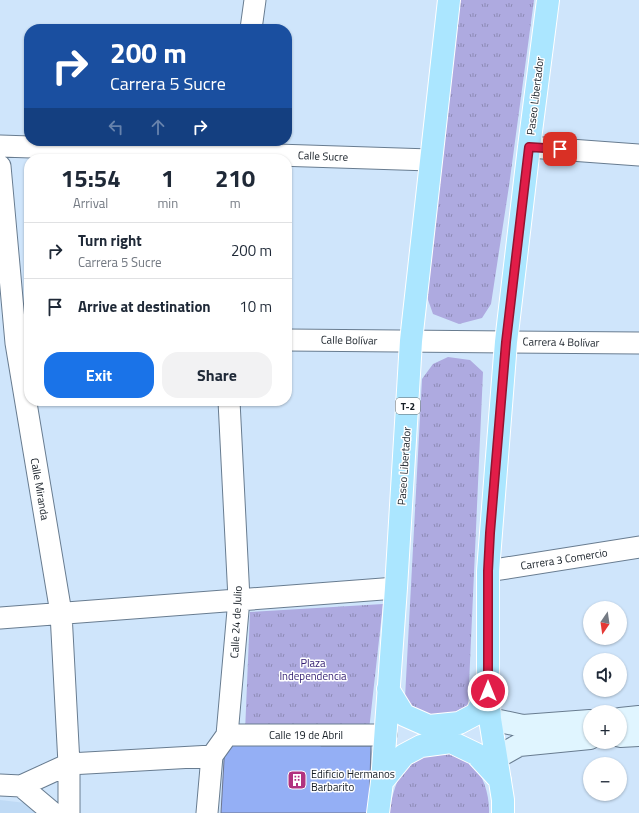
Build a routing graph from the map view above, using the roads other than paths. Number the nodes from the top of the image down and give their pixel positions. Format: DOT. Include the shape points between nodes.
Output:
graph roads {
  1 [pos="255,0"];
  2 [pos="449,0"];
  3 [pos="548,0"];
  4 [pos="253,24"];
  5 [pos="0,146"];
  6 [pos="529,147"];
  7 [pos="237,151"];
  8 [pos="639,155"];
  9 [pos="430,160"];
  10 [pos="0,166"];
  11 [pos="292,340"];
  12 [pos="411,341"];
  13 [pos="506,342"];
  14 [pos="15,343"];
  15 [pos="639,343"];
  16 [pos="24,396"];
  17 [pos="26,406"];
  18 [pos="229,406"];
  19 [pos="639,547"];
  20 [pos="488,571"];
  21 [pos="396,588"];
  22 [pos="240,599"];
  23 [pos="61,613"];
  24 [pos="0,618"];
  25 [pos="388,689"];
  26 [pos="488,691"];
  27 [pos="639,717"];
  28 [pos="627,718"];
  29 [pos="490,719"];
  30 [pos="583,722"];
  31 [pos="386,735"];
  32 [pos="639,735"];
  33 [pos="227,736"];
  34 [pos="627,736"];
  35 [pos="583,739"];
  36 [pos="212,756"];
  37 [pos="496,758"];
  38 [pos="69,764"];
  39 [pos="500,780"];
  40 [pos="382,782"];
  41 [pos="0,785"];
  42 [pos="21,786"];
  43 [pos="53,813"];
  44 [pos="69,813"];
  45 [pos="207,813"];
  46 [pos="378,813"];
  47 [pos="503,813"];
  1 -- 4 [label="street"];
  2 -- 9 [label="highway, Paseo Libertador / T-2"];
  3 -- 6 [label="highway, Paseo Libertador"];
  5 -- 7 [label="street, Calle Sucre"];
  6 -- 8 [label="street"];
  6 -- 13 [label="highway, Paseo Libertador"];
  7 -- 9 [label="street, Calle Sucre"];
  9 -- 12 [label="highway, Paseo Libertador / T-2"];
  10 -- 14 [label="street, Calle Miranda"];
  11 -- 12 [label="street, Calle Bolívar"];
  12 -- 13 [label="street, Carrera 4 Bolívar"];
  12 -- 21 [label="highway, Paseo Libertador / T-2"];
  13 -- 15 [label="street, Carrera 4 Bolívar"];
  13 -- 20 [label="highway, Paseo Libertador"];
  14 -- 16 [label="street, Calle Miranda"];
  17 -- 23 [label="street, Calle Miranda"];
  18 -- 22 [label="street, Calle 24 de Julio"];
  19 -- 20 [label="street, Carrera 3 Comercio"];
  20 -- 26 [label="highway, Paseo Libertador"];
  21 -- 22 [label="street"];
  21 -- 25 [label="highway, Paseo Libertador / T-2"];
  22 -- 23 [label="street"];
  22 -- 33 [label="street, Calle 24 de Julio"];
  23 -- 24 [label="street"];
  23 -- 38 [label="street, Calle Miranda"];
  25 -- 26 [label="highway" via="404,715 429,726 459,723 476,714"];
  25 -- 31 [label="highway, Paseo Libertador / T-2"];
  26 -- 29 [label="highway, Paseo Libertador"];
  27 -- 28 [label="main road"];
  29 -- 30 [label="main road" via="523,726"];
  29 -- 37 [label="highway, Paseo Libertador"];
  31 -- 33 [label="street, Calle 19 de Abril"];
  31 -- 40 [label="highway, Paseo Libertador / T-2"];
  32 -- 34 [label="main road"];
  33 -- 36 [label="street"];
  35 -- 37 [label="main road" via="519,745"];
  36 -- 38 [label="street"];
  36 -- 45 [label="street"];
  37 -- 39 [label="highway, Paseo Libertador"];
  38 -- 42 [label="street"];
  38 -- 44 [label="street, Calle Miranda"];
  39 -- 40 [label="highway" via="476,754 451,742 421,746 404,755"];
  39 -- 47 [label="highway, Paseo Libertador"];
  40 -- 46 [label="highway, Paseo Libertador / T-2"];
  41 -- 42 [label="street"];
  42 -- 43 [label="street"];
}
